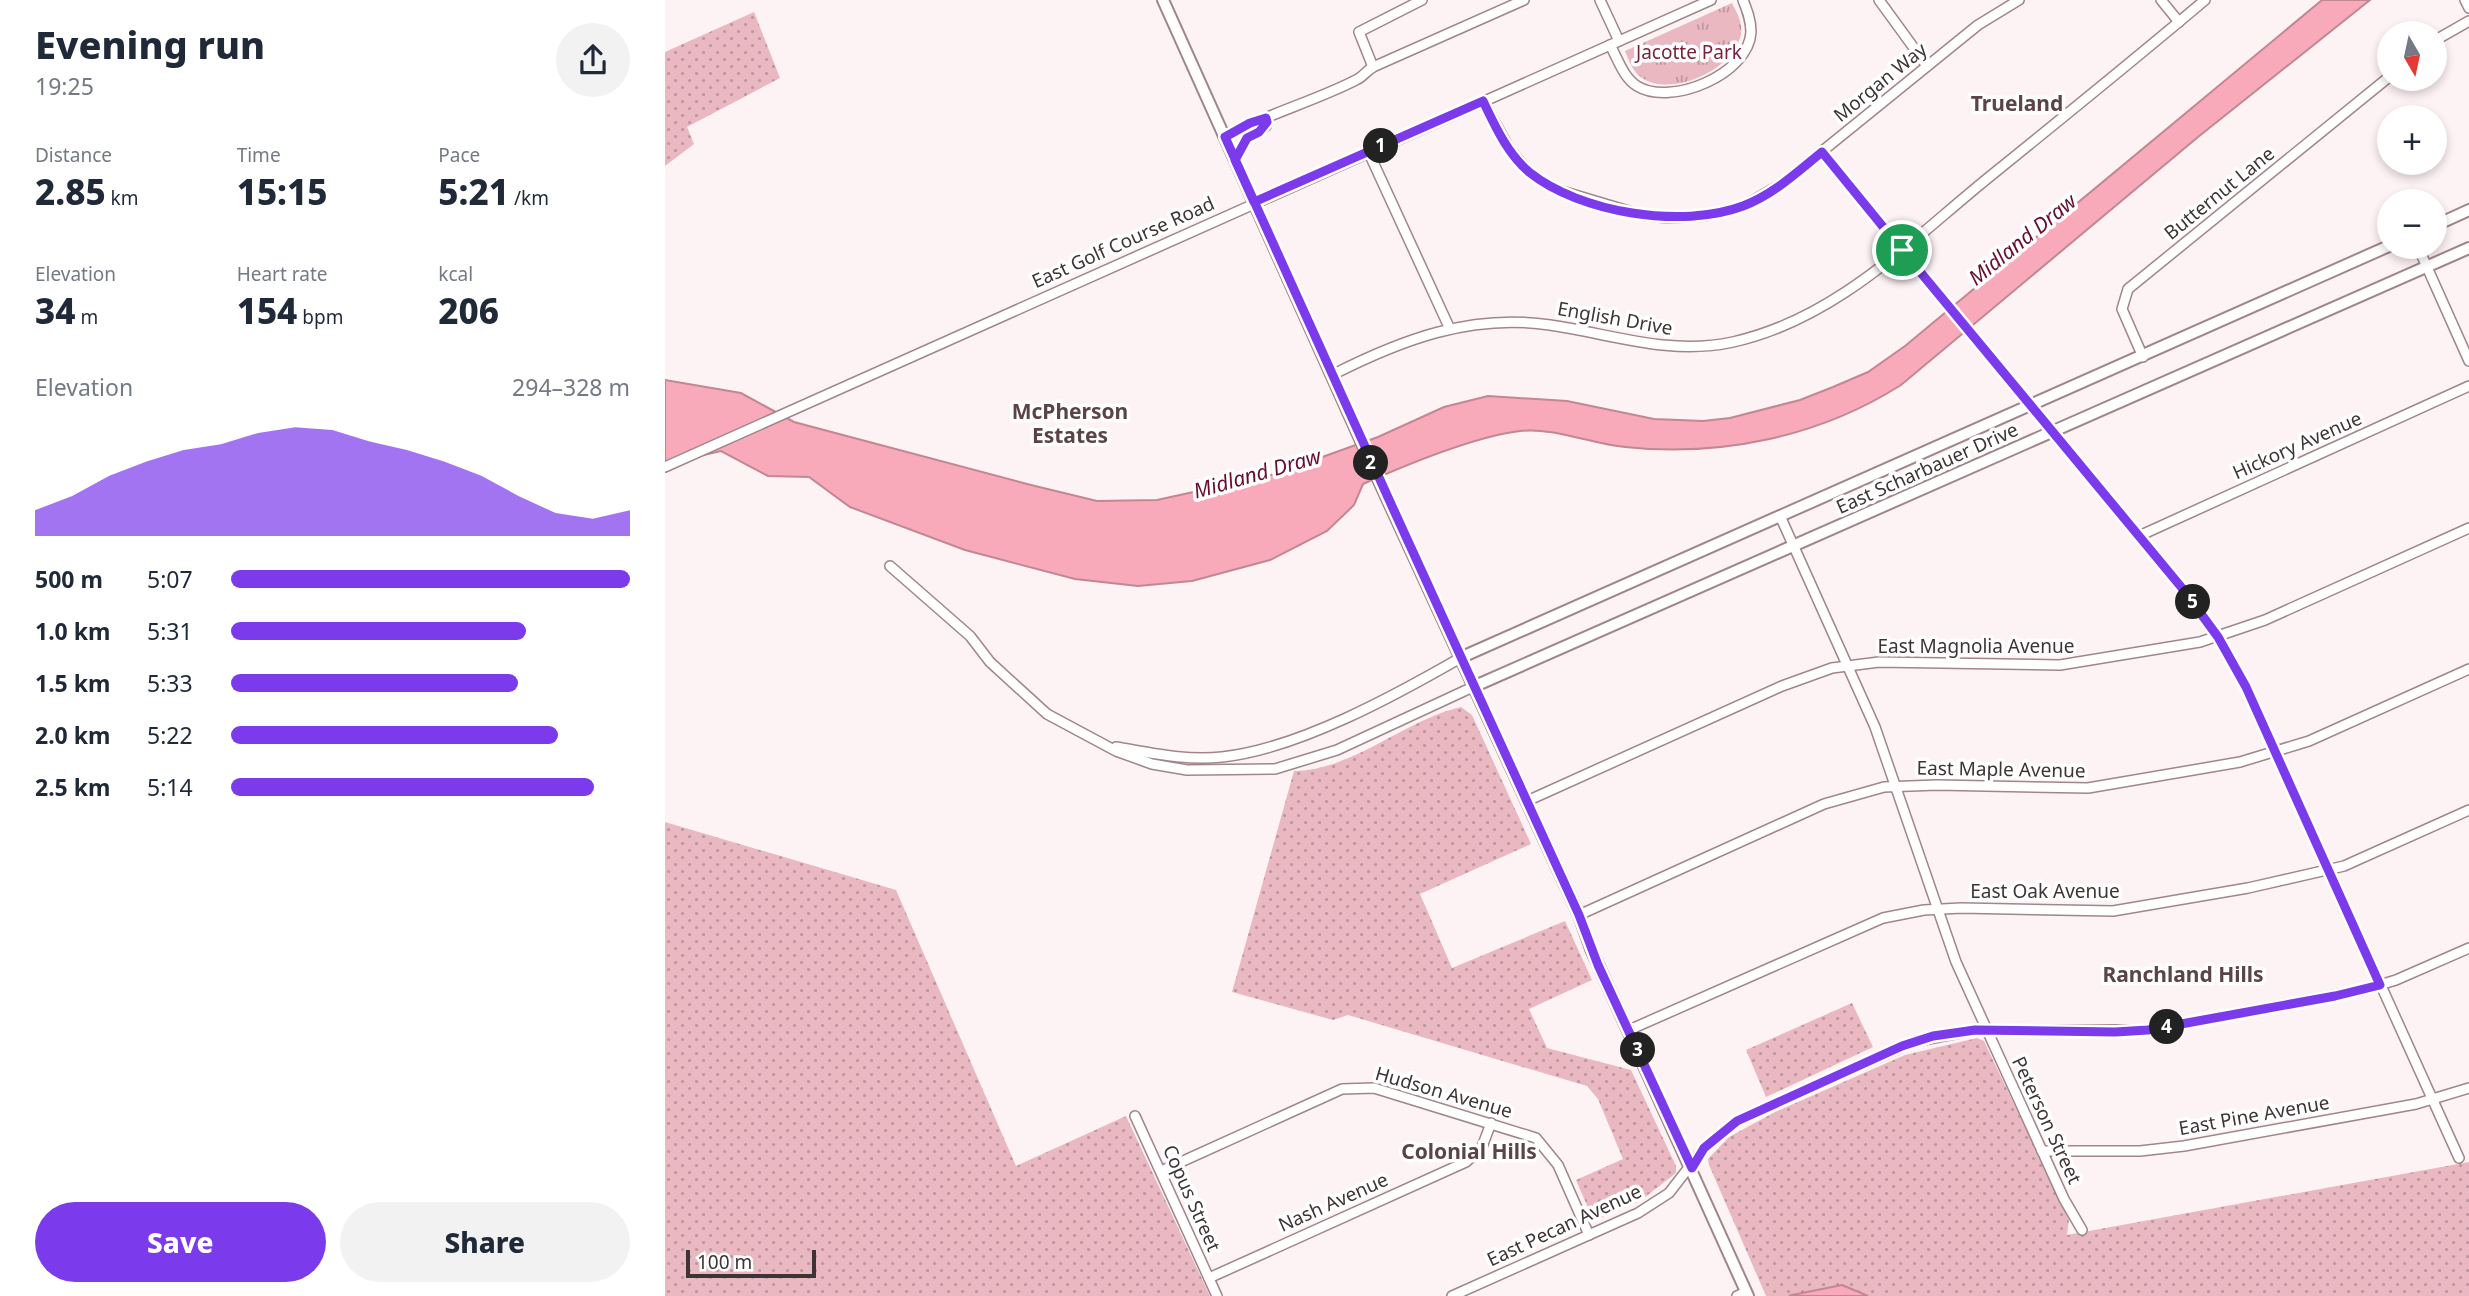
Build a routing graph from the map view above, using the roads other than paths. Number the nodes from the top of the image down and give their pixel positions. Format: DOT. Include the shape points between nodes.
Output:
graph roads {
  1 [pos="1163,0"];
  2 [pos="1422,0"];
  3 [pos="1524,0"];
  4 [pos="1600,0"];
  5 [pos="1711,0"];
  6 [pos="1742,0"];
  7 [pos="1879,0"];
  8 [pos="2019,0"];
  9 [pos="2161,0"];
  10 [pos="2206,0"];
  11 [pos="2465,0"];
  12 [pos="2469,8"];
  13 [pos="2469,21"];
  14 [pos="2179,22"];
  15 [pos="2447,34"];
  16 [pos="1614,43"];
  17 [pos="1927,66"];
  18 [pos="1373,67"];
  19 [pos="2377,87"];
  20 [pos="1483,101"];
  21 [pos="1266,118"];
  22 [pos="1225,137"];
  23 [pos="1368,151"];
  24 [pos="1822,152"];
  25 [pos="1235,160"];
  26 [pos="1254,202"];
  27 [pos="2469,210"];
  28 [pos="2447,220"];
  29 [pos="2469,248"];
  30 [pos="1902,250"];
  31 [pos="2377,251"];
  32 [pos="2423,259"];
  33 [pos="2427,268"];
  34 [pos="1449,327"];
  35 [pos="2143,357"];
  36 [pos="2469,360"];
  37 [pos="1332,375"];
  38 [pos="2469,386"];
  39 [pos="2031,406"];
  40 [pos="2053,432"];
  41 [pos="665,467"];
  42 [pos="1781,518"];
  43 [pos="2469,528"];
  44 [pos="2139,536"];
  45 [pos="1794,547"];
  46 [pos="890,566"];
  47 [pos="2218,637"];
  48 [pos="1462,657"];
  49 [pos="1847,666"];
  50 [pos="2469,669"];
  51 [pos="1475,686"];
  52 [pos="1104,745"];
  53 [pos="2275,753"];
  54 [pos="1896,786"];
  55 [pos="1527,801"];
  56 [pos="2469,810"];
  57 [pos="2328,871"];
  58 [pos="1938,909"];
  59 [pos="1579,915"];
  60 [pos="2469,948"];
  61 [pos="2380,985"];
  62 [pos="1629,1030"];
  63 [pos="1986,1030"];
  64 [pos="2469,1088"];
  65 [pos="2432,1100"];
  66 [pos="1135,1115"];
  67 [pos="1491,1123"];
  68 [pos="2042,1151"];
  69 [pos="2459,1158"];
  70 [pos="1692,1168"];
  71 [pos="1161,1171"];
  72 [pos="2082,1230"];
  73 [pos="1588,1235"];
  74 [pos="1209,1278"];
  75 [pos="1744,1295"];
  76 [pos="1217,1296"];
  77 [pos="1452,1296"];
  1 -- 22 [label="main road"];
  2 -- 18 [label="street" via="1359,32"];
  3 -- 18 [label="street"];
  4 -- 16 [label="street"];
  5 -- 16 [label="street, East Golf Course Road"];
  6 -- 16 [label="street" via="1750,23 1747,47 1725,72 1697,87 1660,92 1638,86 1623,72"];
  7 -- 17 [label="street"];
  8 -- 17 [label="street, Morgan Way" via="1978,25"];
  9 -- 14 [label="street"];
  10 -- 14 [label="street, English Drive"];
  11 -- 12 [label="street"];
  13 -- 15 [label="street"];
  14 -- 30 [label="street, English Drive"];
  16 -- 20 [label="street, East Golf Course Road"];
  17 -- 24 [label="street, Morgan Way"];
  18 -- 21 [label="street" via="1357,80"];
  19 -- 35 [label="street, Butternut Lane" via="2128,289 2122,309"];
  20 -- 23 [label="street, East Golf Course Road"];
  20 -- 24 [label="street, Morgan Way" via="1504,142 1540,180 1571,195 1662,218 1705,216 1744,205 1777,187"];
  21 -- 22 [label="street"];
  21 -- 25 [label="street" via="1266,126 1247,138"];
  22 -- 25 [label="main road"];
  23 -- 26 [label="street, East Golf Course Road"];
  23 -- 34 [label="street"];
  24 -- 30 [label="street"];
  25 -- 26 [label="main road"];
  26 -- 37 [label="main road"];
  26 -- 41 [label="street, East Golf Course Road"];
  27 -- 28 [label="main road"];
  29 -- 33 [label="main road, East Scharbauer Drive"];
  30 -- 34 [label="street, English Drive" via="1812,314 1731,342 1663,346 1527,323"];
  30 -- 39 [label="street"];
  31 -- 35 [label="main road, East Scharbauer Drive"];
  32 -- 33 [label="street"];
  33 -- 36 [label="street"];
  33 -- 40 [label="main road, East Scharbauer Drive"];
  34 -- 37 [label="street, English Drive"];
  35 -- 39 [label="main road, East Scharbauer Drive"];
  37 -- 48 [label="main road"];
  38 -- 44 [label="street, Hickory Avenue"];
  39 -- 40 [label="street"];
  39 -- 42 [label="main road, East Scharbauer Drive"];
  40 -- 44 [label="street"];
  40 -- 45 [label="main road, East Scharbauer Drive"];
  42 -- 45 [label="street, Peterson Street"];
  42 -- 48 [label="main road, East Scharbauer Drive"];
  43 -- 47 [label="street, East Magnolia Avenue"];
  44 -- 47 [label="street"];
  45 -- 49 [label="street, Peterson Street"];
  45 -- 51 [label="main road, East Scharbauer Drive"];
  46 -- 52 [label="street" via="970,636 1030,699"];
  47 -- 49 [label="street, East Magnolia Avenue" via="2060,666 1907,662"];
  47 -- 53 [label="street"];
  48 -- 51 [label="main road"];
  48 -- 52 [label="street" via="1360,710 1274,745 1224,757 1185,758"];
  49 -- 54 [label="street, Peterson Street"];
  49 -- 55 [label="street, East Magnolia Avenue" via="1791,682"];
  50 -- 53 [label="street, East Maple Avenue"];
  51 -- 52 [label="street" via="1337,750 1275,769 1187,770 1152,764"];
  51 -- 55 [label="main road"];
  53 -- 54 [label="street, East Maple Avenue" via="2098,787"];
  53 -- 57 [label="street"];
  54 -- 58 [label="street, Peterson Street"];
  54 -- 59 [label="street, East Maple Avenue" via="1824,804"];
  55 -- 59 [label="main road"];
  56 -- 57 [label="street, East Oak Avenue"];
  57 -- 58 [label="street, East Oak Avenue" via="2113,911"];
  57 -- 61 [label="street"];
  58 -- 62 [label="street, East Oak Avenue" via="1863,925"];
  58 -- 63 [label="street, Peterson Street"];
  59 -- 62 [label="main road"];
  60 -- 61 [label="street, East Pecan Avenue"];
  61 -- 63 [label="street, East Pecan Avenue" via="2148,1030"];
  61 -- 65 [label="street"];
  62 -- 70 [label="main road"];
  63 -- 68 [label="street, Peterson Street"];
  63 -- 70 [label="street, East Pecan Avenue" via="1933,1036 1902,1046 1750,1114 1711,1141"];
  64 -- 65 [label="street, East Pine Avenue"];
  65 -- 68 [label="street, East Pine Avenue" via="2184,1146"];
  65 -- 69 [label="street"];
  66 -- 71 [label="street, Copus Street"];
  67 -- 71 [label="street, Hudson Avenue" via="1374,1088 1352,1087"];
  67 -- 73 [label="street, Hudson Avenue" via="1529,1135 1543,1145 1558,1164"];
  67 -- 74 [label="street, Nash Avenue" via="1482,1147 1466,1162"];
  68 -- 72 [label="street, Peterson Street"];
  70 -- 73 [label="street, East Pecan Avenue" via="1658,1201"];
  70 -- 75 [label="main road"];
  71 -- 74 [label="street, Copus Street"];
  73 -- 77 [label="street, East Pecan Avenue"];
  74 -- 76 [label="street, Copus Street"];
}
